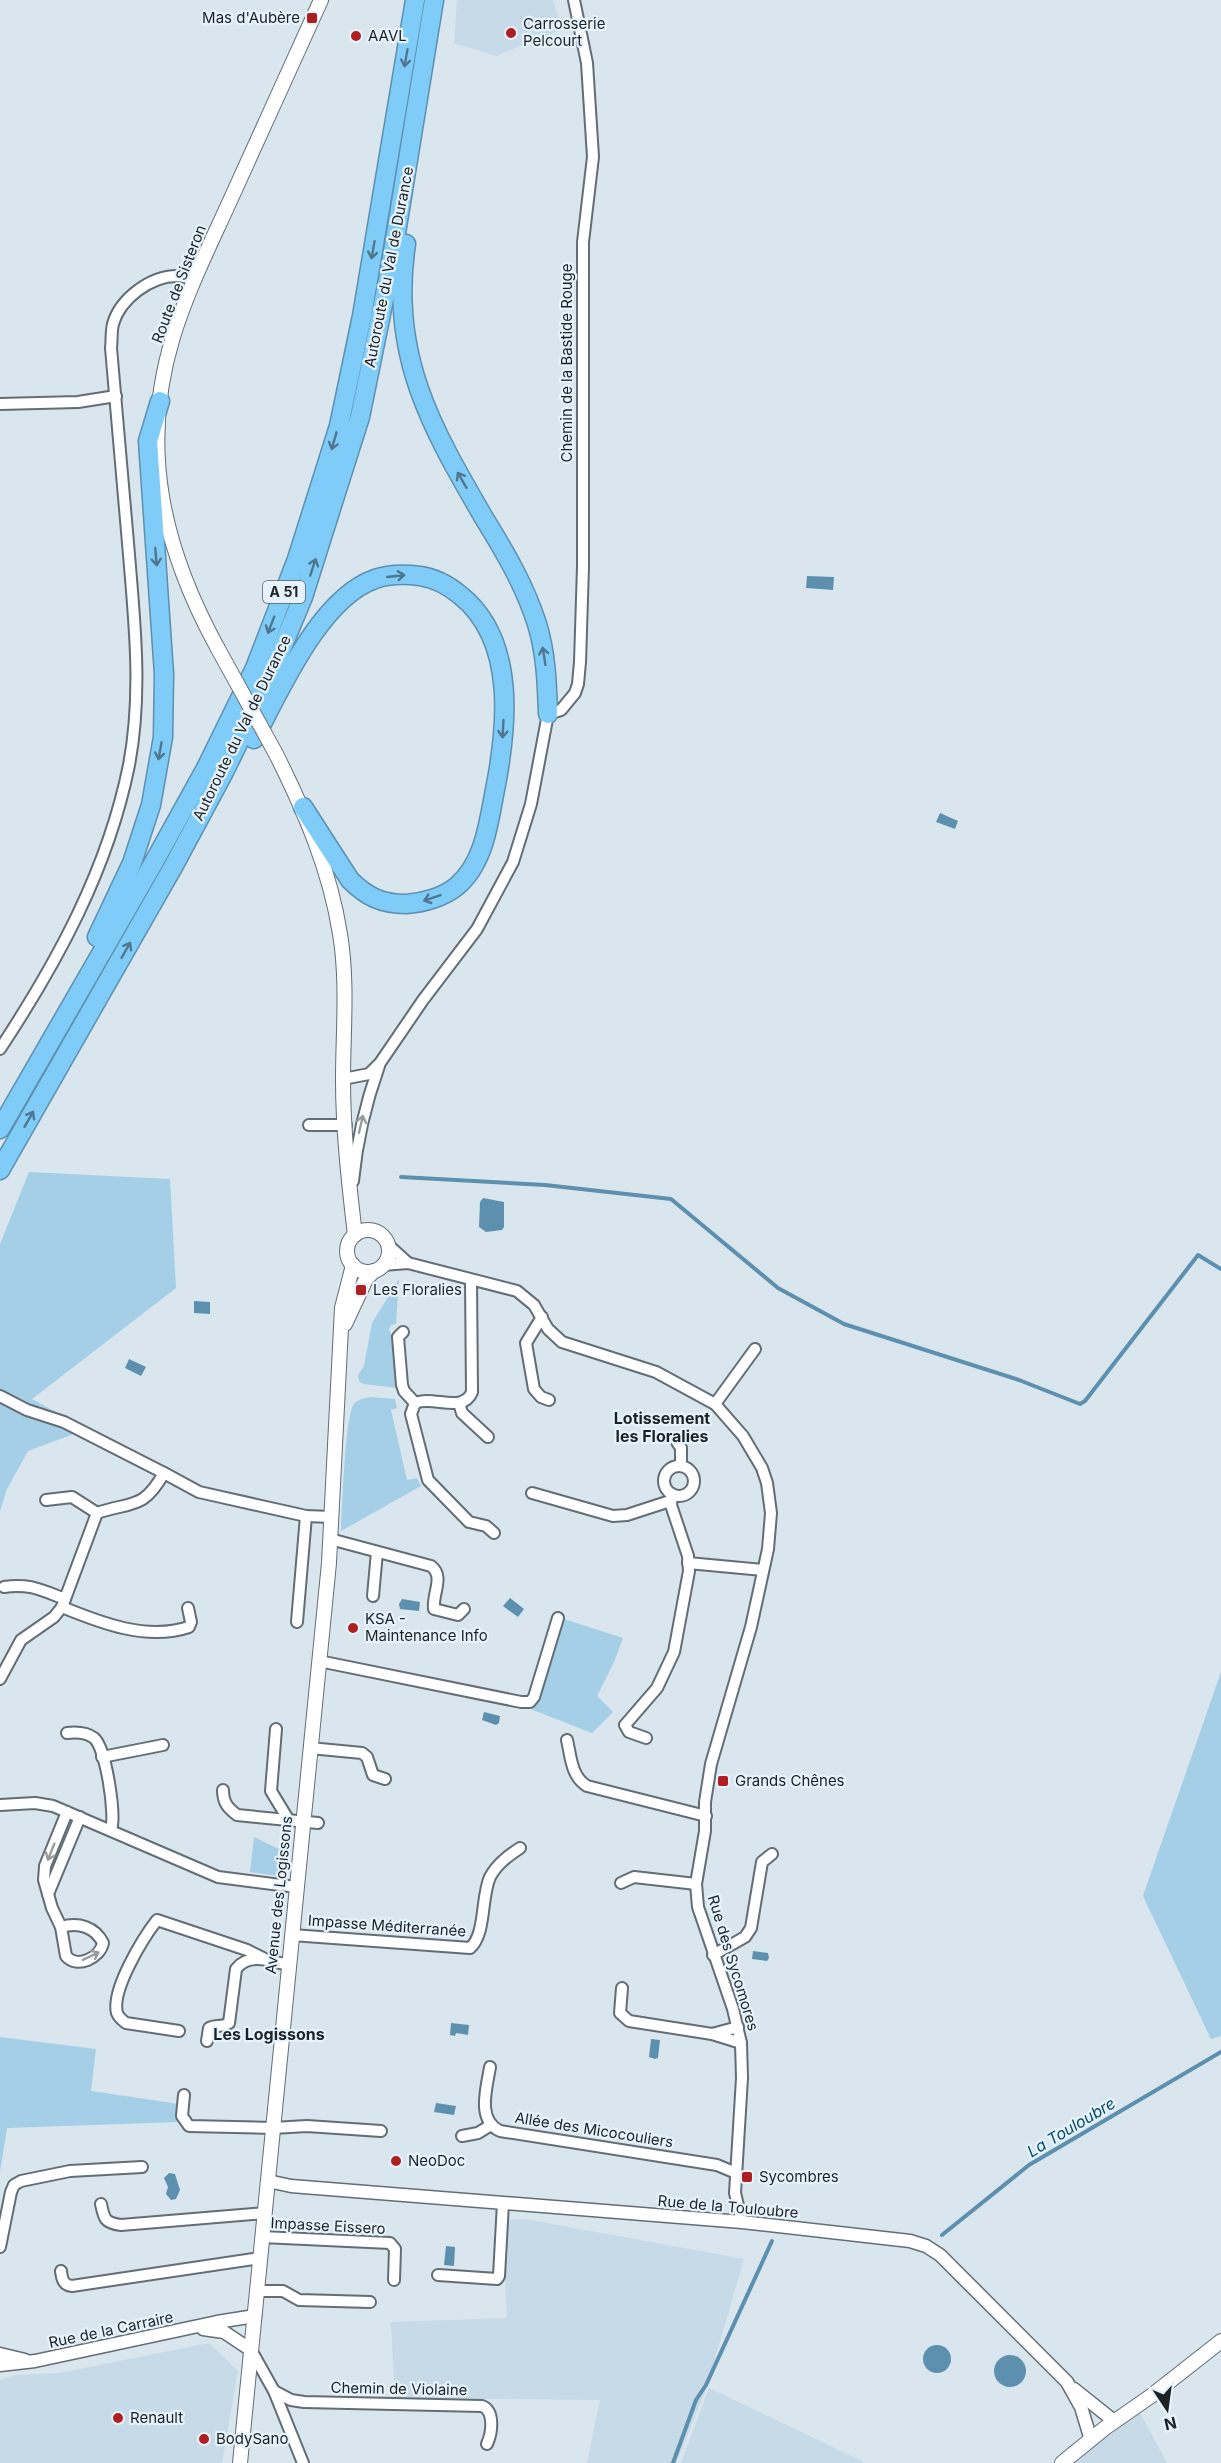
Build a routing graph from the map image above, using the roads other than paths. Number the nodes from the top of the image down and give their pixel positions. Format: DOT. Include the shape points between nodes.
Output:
graph roads {
  1 [pos="321,0"];
  2 [pos="415,0"];
  3 [pos="434,0"];
  4 [pos="440,0"];
  5 [pos="574,0"];
  6 [pos="195,279"];
  7 [pos="116,396"];
  8 [pos="160,401"];
  9 [pos="0,404"];
  10 [pos="548,714"];
  11 [pos="303,807"];
  12 [pos="173,867"];
  13 [pos="0,1049"];
  14 [pos="380,1063"];
  15 [pos="343,1081"];
  16 [pos="0,1113"];
  17 [pos="309,1125"];
  18 [pos="346,1125"];
  19 [pos="0,1129"];
  20 [pos="0,1170"];
  21 [pos="351,1203"];
  22 [pos="361,1233"];
  23 [pos="387,1244"];
  24 [pos="408,1263"];
  25 [pos="352,1265"];
  26 [pos="378,1268"];
  27 [pos="471,1280"];
  28 [pos="542,1317"];
  29 [pos="342,1329"];
  30 [pos="403,1332"];
  31 [pos="755,1349"];
  32 [pos="0,1396"];
  33 [pos="549,1400"];
  34 [pos="416,1403"];
  35 [pos="459,1403"];
  36 [pos="716,1404"];
  37 [pos="488,1437"];
  38 [pos="677,1442"];
  39 [pos="681,1466"];
  40 [pos="164,1473"];
  41 [pos="532,1493"];
  42 [pos="671,1497"];
  43 [pos="46,1500"];
  44 [pos="97,1513"];
  45 [pos="306,1515"];
  46 [pos="332,1517"];
  47 [pos="494,1533"];
  48 [pos="330,1539"];
  49 [pos="377,1552"];
  50 [pos="688,1563"];
  51 [pos="763,1570"];
  52 [pos="4,1587"];
  53 [pos="373,1596"];
  54 [pos="63,1603"];
  55 [pos="188,1608"];
  56 [pos="464,1609"];
  57 [pos="558,1618"];
  58 [pos="297,1622"];
  59 [pos="319,1662"];
  60 [pos="0,1679"];
  61 [pos="276,1729"];
  62 [pos="67,1733"];
  63 [pos="646,1738"];
  64 [pos="567,1740"];
  65 [pos="163,1745"];
  66 [pos="310,1748"];
  67 [pos="102,1757"];
  68 [pos="385,1779"];
  69 [pos="223,1791"];
  70 [pos="0,1805"];
  71 [pos="67,1812"];
  72 [pos="706,1816"];
  73 [pos="80,1817"];
  74 [pos="288,1819"];
  75 [pos="303,1821"];
  76 [pos="318,1823"];
  77 [pos="111,1830"];
  78 [pos="520,1848"];
  79 [pos="772,1854"];
  80 [pos="621,1883"];
  81 [pos="696,1884"];
  82 [pos="296,1887"];
  83 [pos="47,1895"];
  84 [pos="61,1927"];
  85 [pos="292,1935"];
  86 [pos="713,1955"];
  87 [pos="265,1959"];
  88 [pos="288,1965"];
  89 [pos="622,1988"];
  90 [pos="738,2027"];
  91 [pos="179,2031"];
  92 [pos="712,2034"];
  93 [pos="207,2041"];
  94 [pos="741,2043"];
  95 [pos="490,2067"];
  96 [pos="184,2095"];
  97 [pos="492,2126"];
  98 [pos="273,2128"];
  99 [pos="381,2131"];
  100 [pos="462,2136"];
  101 [pos="737,2156"];
  102 [pos="717,2164"];
  103 [pos="142,2167"];
  104 [pos="736,2173"];
  105 [pos="268,2181"];
  106 [pos="735,2193"];
  107 [pos="503,2203"];
  108 [pos="101,2204"];
  109 [pos="265,2213"];
  110 [pos="723,2221"];
  111 [pos="742,2222"];
  112 [pos="262,2237"];
  113 [pos="1,2240"];
  114 [pos="260,2259"];
  115 [pos="61,2271"];
  116 [pos="438,2275"];
  117 [pos="394,2280"];
  118 [pos="257,2291"];
  119 [pos="370,2302"];
  120 [pos="255,2316"];
  121 [pos="193,2328"];
  122 [pos="1221,2341"];
  123 [pos="251,2349"];
  124 [pos="0,2354"];
  125 [pos="35,2361"];
  126 [pos="0,2365"];
  127 [pos="1067,2382"];
  128 [pos="274,2391"];
  129 [pos="1111,2423"];
  130 [pos="1090,2440"];
  131 [pos="488,2444"];
  132 [pos="240,2463"];
  133 [pos="303,2463"];
  134 [pos="1062,2463"];
  1 -- 6 [label="main road, Route de Sisteron"];
  2 -- 19 [label="highway, Autoroute du Val de Durance / A 51, one-way" via="360,327 339,426 297,559 255,668 206,768"];
  12 -- 3 [label="highway, Autoroute du Val de Durance / A 51, one-way" via="266,686 303,597 360,417 390,270"];
  10 -- 4 [label="highway, one-way" via="543,646 528,598 438,437 418,388 406,339 404,256"];
  5 -- 10 [label="street, Chemin de la Bastide Rouge" via="587,63 593,157 583,242 580,662 575,693 561,710"];
  6 -- 7 [label="street" via="163,278 133,294 119,310 111,348"];
  6 -- 8 [label="main road, Route de Sisteron" via="173,337"];
  7 -- 9 [label="street" via="78,402"];
  7 -- 13 [label="street" via="137,659 129,764 104,856 82,909"];
  8 -- 11 [label="main road, Route de Sisteron, bridge" via="158,465 168,527 186,586"];
  8 -- 16 [label="highway, one-way" via="148,441 164,674 163,737 151,805 112,909"];
  10 -- 14 [label="street" via="531,804 513,862 477,929"];
  12 -- 11 [label="highway, one-way" via="214,812 293,664 327,614 351,591 375,579 403,574 444,583 474,606 484,622 498,655 502,679 503,738 498,774 485,839 475,862 456,887 444,894 414,904 384,903 350,880"];
  11 -- 15 [label="main road, Route de Sisteron" via="324,864 340,934"];
  20 -- 12 [label="highway, Autoroute du Val de Durance / A 51, one-way"];
  14 -- 15 [label="street" via="369,1074"];
  21 -- 14 [label="street, one-way" via="357,1139"];
  15 -- 18 [label="main road"];
  17 -- 18 [label="street"];
  18 -- 21 [label="main road"];
  21 -- 22 [label="main road"];
  22 -- 23 [label="main road" via="380,1234"];
  22 -- 25 [label="main road" via="348,1246"];
  23 -- 24 [label="street"];
  23 -- 26 [label="main road" via="388,1256"];
  24 -- 26 [label="street"];
  24 -- 27 [label="street"];
  25 -- 26 [label="main road" via="362,1271"];
  25 -- 29 [label="main road, Avenue des Logissons" via="342,1308"];
  26 -- 29 [label="main road, Avenue des Logissons" via="366,1279"];
  27 -- 28 [label="street" via="517,1291"];
  27 -- 35 [label="street" via="472,1392"];
  28 -- 33 [label="street" via="526,1343 534,1389"];
  28 -- 36 [label="street" via="562,1342 656,1372"];
  29 -- 46 [label="main road, Avenue des Logissons"];
  30 -- 34 [label="street" via="398,1337 402,1386"];
  31 -- 36 [label="street"];
  32 -- 40 [label="street" via="64,1422"];
  34 -- 35 [label="street"];
  34 -- 47 [label="street" via="411,1414 428,1480 469,1522 486,1526"];
  35 -- 37 [label="street" via="462,1413"];
  36 -- 51 [label="street, Rue des Sycomores" via="743,1436 767,1483 771,1513"];
  38 -- 39 [label="street"];
  39 -- 42 [label="street" via="671,1468 665,1476"];
  39 -- 42 [label="street" via="690,1470 694,1483 686,1494"];
  40 -- 44 [label="street" via="153,1492 139,1502"];
  40 -- 45 [label="street" via="199,1492"];
  41 -- 42 [label="street" via="614,1516 627,1515"];
  42 -- 50 [label="street"];
  43 -- 44 [label="street" via="72,1497"];
  44 -- 54 [label="street"];
  45 -- 46 [label="street"];
  45 -- 58 [label="street"];
  46 -- 48 [label="main road, Avenue des Logissons"];
  48 -- 49 [label="street"];
  48 -- 59 [label="main road, Avenue des Logissons"];
  49 -- 53 [label="street"];
  49 -- 56 [label="street" via="431,1566 439,1577 434,1609 458,1614"];
  50 -- 51 [label="street"];
  50 -- 63 [label="street" via="674,1652 657,1688 625,1725 628,1732"];
  51 -- 72 [label="street, Rue des Sycomores" via="751,1627 711,1764"];
  52 -- 54 [label="street" via="32,1586"];
  54 -- 55 [label="street" via="111,1625 139,1631 167,1632 189,1626"];
  54 -- 60 [label="street" via="54,1617 21,1640"];
  57 -- 59 [label="street" via="530,1701"];
  59 -- 66 [label="main road, Avenue des Logissons"];
  61 -- 74 [label="street" via="271,1791"];
  62 -- 67 [label="street" via="95,1738"];
  64 -- 72 [label="street" via="574,1771 587,1786"];
  65 -- 67 [label="street"];
  66 -- 68 [label="street" via="362,1753 374,1775"];
  66 -- 75 [label="main road, Avenue des Logissons"];
  67 -- 77 [label="street" via="114,1812"];
  69 -- 74 [label="street" via="223,1800 237,1815"];
  70 -- 71 [label="street" via="35,1803"];
  71 -- 73 [label="street"];
  71 -- 83 [label="street, one-way" via="45,1866"];
  72 -- 81 [label="street, Rue des Sycomores"];
  73 -- 77 [label="street"];
  73 -- 83 [label="street"];
  74 -- 75 [label="street"];
  75 -- 76 [label="street"];
  75 -- 82 [label="main road, Avenue des Logissons"];
  77 -- 82 [label="street" via="218,1877"];
  78 -- 85 [label="street, Impasse Méditerranée" via="496,1867 489,1879 477,1940 470,1948"];
  79 -- 86 [label="street" via="762,1862 751,1928 745,1937"];
  80 -- 81 [label="street" via="634,1876"];
  81 -- 86 [label="street, Rue des Sycomores" via="698,1907"];
  82 -- 85 [label="main road, Avenue des Logissons"];
  83 -- 84 [label="street"];
  85 -- 88 [label="main road, Avenue des Logissons"];
  86 -- 90 [label="street, Rue des Sycomores"];
  87 -- 88 [label="street"];
  87 -- 91 [label="street" via="157,1920 122,1980 116,2011 126,2023"];
  87 -- 93 [label="street" via="249,1959 236,1969 229,2024 209,2028"];
  88 -- 98 [label="main road, Avenue des Logissons"];
  89 -- 92 [label="street" via="620,2013 628,2021"];
  90 -- 92 [label="street"];
  90 -- 94 [label="street, Rue des Sycomores"];
  92 -- 94 [label="street"];
  94 -- 101 [label="street, Rue des Sycomores"];
  95 -- 97 [label="street, Allée des Micocouliers" via="485,2111"];
  96 -- 98 [label="street" via="182,2116 189,2126"];
  97 -- 100 [label="street"];
  97 -- 102 [label="street, Allée des Micocouliers" via="500,2131"];
  98 -- 99 [label="street"];
  98 -- 105 [label="main road, Avenue des Logissons"];
  101 -- 102 [label="street"];
  101 -- 104 [label="street, Rue des Sycomores"];
  102 -- 104 [label="street, Allée des Micocouliers"];
  103 -- 113 [label="street" via="70,2171 21,2181 11,2192"];
  104 -- 106 [label="street, Rue des Sycomores"];
  105 -- 107 [label="street, Rue de la Touloubre"];
  105 -- 109 [label="main road, Avenue des Logissons"];
  106 -- 110 [label="street"];
  106 -- 111 [label="street"];
  107 -- 110 [label="street, Rue de la Touloubre"];
  107 -- 116 [label="street" via="499,2276"];
  108 -- 109 [label="street" via="108,2223 121,2225"];
  109 -- 112 [label="main road, Avenue des Logissons"];
  110 -- 111 [label="street, Rue de la Touloubre"];
  111 -- 127 [label="street, Rue de la Touloubre" via="926,2246 940,2255"];
  112 -- 114 [label="main road, Avenue des Logissons"];
  112 -- 117 [label="street, Impasse Eissero" via="390,2243 395,2249"];
  114 -- 115 [label="street" via="72,2286 62,2281"];
  114 -- 118 [label="main road, Avenue des Logissons"];
  118 -- 119 [label="street" via="283,2291 299,2300"];
  118 -- 120 [label="main road, Avenue des Logissons"];
  120 -- 121 [label="street, Rue de la Carraire"];
  120 -- 123 [label="main road, Avenue des Logissons"];
  121 -- 123 [label="street, Rue de la Carraire" via="224,2332"];
  121 -- 125 [label="street, Rue de la Carraire"];
  122 -- 129 [label="main road"];
  123 -- 128 [label="street"];
  123 -- 132 [label="main road, Avenue des Logissons"];
  124 -- 125 [label="street, Rue de la Carraire"];
  125 -- 126 [label="street, Rue de la Carraire"];
  127 -- 129 [label="street"];
  127 -- 130 [label="street, Rue de la Touloubre" via="1081,2408"];
  128 -- 131 [label="street, Chemin de Violaine" via="304,2402 482,2406 491,2415"];
  128 -- 133 [label="street"];
  129 -- 130 [label="main road"];
  130 -- 134 [label="main road"];
}
